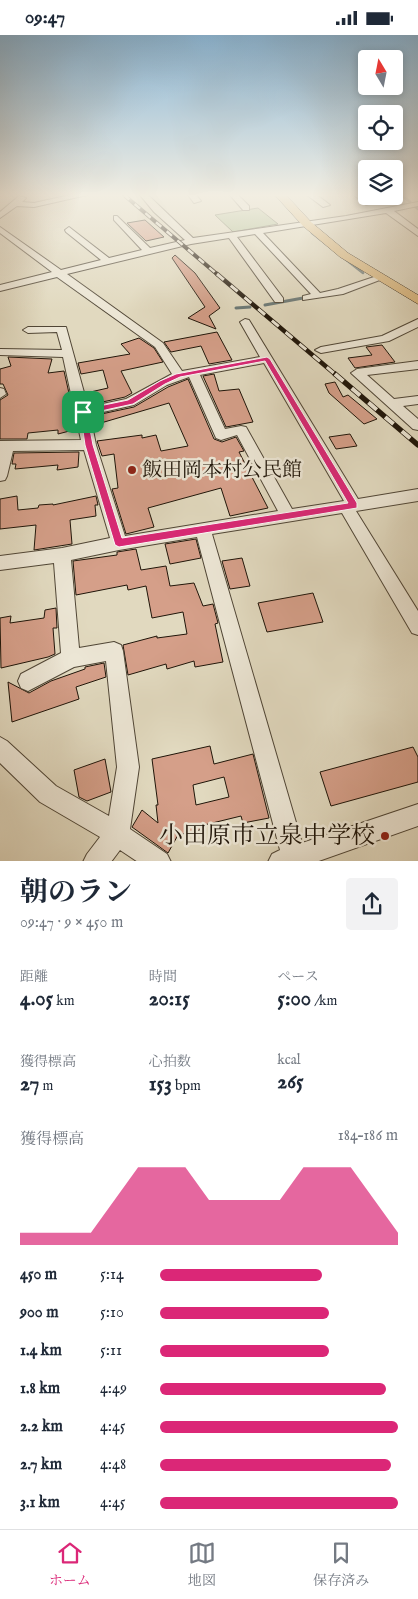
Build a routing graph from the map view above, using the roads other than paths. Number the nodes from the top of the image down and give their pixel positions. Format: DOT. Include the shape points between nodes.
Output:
graph roads {
  1 [pos="6,234"];
  2 [pos="73,234"];
  3 [pos="132,234"];
  4 [pos="183,234"];
  5 [pos="244,234"];
  6 [pos="259,234"];
  7 [pos="318,234"];
  8 [pos="231,235"];
  9 [pos="191,241"];
  10 [pos="148,251"];
  11 [pos="108,262"];
  12 [pos="62,274"];
  13 [pos="380,278"];
  14 [pos="0,288"];
  15 [pos="318,295"];
  16 [pos="307,297"];
  17 [pos="278,300"];
  18 [pos="418,300"];
  19 [pos="245,322"];
  20 [pos="416,326"];
  21 [pos="28,330"];
  22 [pos="321,350"];
  23 [pos="0,352"];
  24 [pos="69,354"];
  25 [pos="267,359"];
  26 [pos="418,365"];
  27 [pos="193,372"];
  28 [pos="178,375"];
  29 [pos="418,400"];
  30 [pos="391,403"];
  31 [pos="83,412"];
  32 [pos="418,426"];
  33 [pos="4,445"];
  34 [pos="89,445"];
  35 [pos="0,476"];
  36 [pos="418,495"];
  37 [pos="350,506"];
  38 [pos="288,516"];
  39 [pos="203,529"];
  40 [pos="119,543"];
  41 [pos="62,555"];
  42 [pos="0,563"];
  43 [pos="418,627"];
  44 [pos="71,658"];
  45 [pos="28,681"];
  46 [pos="0,748"];
  47 [pos="418,815"];
  48 [pos="118,834"];
  49 [pos="287,859"];
  50 [pos="96,861"];
  51 [pos="159,861"];
  1 -- 12 [label="street"];
  2 -- 11 [label="street"];
  3 -- 10 [label="street"];
  4 -- 9 [label="street"];
  5 -- 8 [label="street"];
  6 -- 15 [label="street"];
  7 -- 13 [label="main road"];
  8 -- 9 [label="street"];
  8 -- 17 [label="street"];
  9 -- 10 [label="street"];
  10 -- 11 [label="street"];
  11 -- 12 [label="street"];
  12 -- 14 [label="street"];
  12 -- 28 [label="street" via="159,345"];
  13 -- 15 [label="street" via="340,292"];
  13 -- 18 [label="main road"];
  15 -- 16 [label="street"];
  19 -- 25 [label="street"];
  20 -- 22 [label="street" via="382,340"];
  21 -- 24 [label="street" via="62,329"];
  23 -- 24 [label="street"];
  24 -- 31 [label="street"];
  25 -- 27 [label="street"];
  25 -- 37 [label="street"];
  26 -- 30 [label="street" via="357,373"];
  27 -- 28 [label="street"];
  27 -- 38 [label="street" via="221,435 241,430"];
  28 -- 31 [label="street" via="130,402"];
  29 -- 30 [label="street"];
  30 -- 32 [label="street"];
  31 -- 34 [label="street"];
  33 -- 34 [label="street"];
  33 -- 35 [label="street"];
  34 -- 40 [label="street"];
  36 -- 37 [label="street"];
  37 -- 38 [label="street"];
  37 -- 43 [label="street"];
  38 -- 39 [label="street"];
  39 -- 40 [label="street"];
  39 -- 49 [label="street"];
  40 -- 41 [label="street"];
  41 -- 42 [label="street"];
  41 -- 44 [label="street"];
  44 -- 45 [label="street"];
  44 -- 48 [label="street" via="114,651 128,767"];
  46 -- 48 [label="street" via="48,794"];
  47 -- 49 [label="street"];
  48 -- 50 [label="street"];
  48 -- 51 [label="street"];
}
